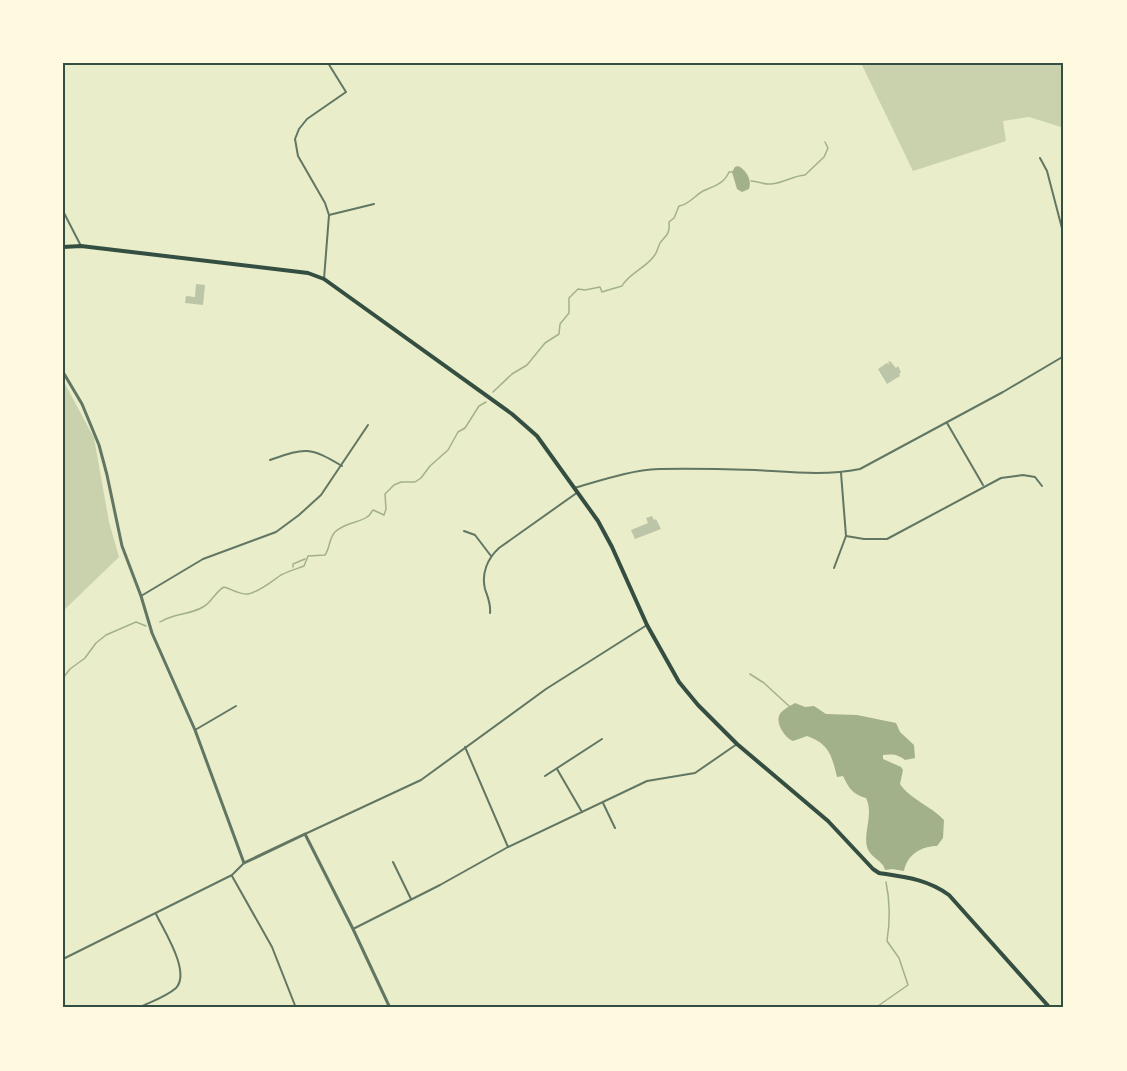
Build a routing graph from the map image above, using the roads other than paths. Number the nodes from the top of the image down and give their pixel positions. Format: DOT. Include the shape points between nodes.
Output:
graph roads {
  1 [pos="328,63"];
  2 [pos="1040,158"];
  3 [pos="374,204"];
  4 [pos="63,211"];
  5 [pos="329,215"];
  6 [pos="1064,236"];
  7 [pos="81,246"];
  8 [pos="63,247"];
  9 [pos="324,279"];
  10 [pos="1064,356"];
  11 [pos="63,372"];
  12 [pos="947,423"];
  13 [pos="368,424"];
  14 [pos="270,460"];
  15 [pos="342,466"];
  16 [pos="841,473"];
  17 [pos="984,486"];
  18 [pos="1042,486"];
  19 [pos="574,488"];
  20 [pos="578,492"];
  21 [pos="464,531"];
  22 [pos="846,536"];
  23 [pos="491,556"];
  24 [pos="834,568"];
  25 [pos="141,596"];
  26 [pos="490,613"];
  27 [pos="647,625"];
  28 [pos="236,706"];
  29 [pos="195,730"];
  30 [pos="602,739"];
  31 [pos="737,744"];
  32 [pos="465,747"];
  33 [pos="557,769"];
  34 [pos="545,776"];
  35 [pos="603,802"];
  36 [pos="582,812"];
  37 [pos="615,828"];
  38 [pos="305,834"];
  39 [pos="508,847"];
  40 [pos="393,862"];
  41 [pos="244,863"];
  42 [pos="232,875"];
  43 [pos="411,899"];
  44 [pos="156,914"];
  45 [pos="353,929"];
  46 [pos="63,959"];
  47 [pos="138,1008"];
  48 [pos="296,1008"];
  49 [pos="390,1008"];
  50 [pos="1050,1008"];
  1 -- 5 [label="street" via="346,92 307,119 295,139 298,156"];
  2 -- 6 [label="street"];
  3 -- 5 [label="street"];
  4 -- 7 [label="street"];
  5 -- 9 [label="street"];
  7 -- 8 [label="main road"];
  7 -- 9 [label="main road" via="308,273"];
  9 -- 19 [label="main road" via="512,414 537,435"];
  10 -- 12 [label="street"];
  11 -- 25 [label="street" via="99,445 122,546"];
  12 -- 16 [label="street" via="873,463"];
  12 -- 17 [label="street"];
  13 -- 15 [label="street"];
  14 -- 15 [label="street" via="308,450"];
  15 -- 25 [label="street" via="321,495 276,532 203,559"];
  16 -- 19 [label="street" via="659,469"];
  16 -- 22 [label="street"];
  17 -- 18 [label="street" via="1001,478 1023,475 1035,477"];
  17 -- 22 [label="street" via="887,539"];
  19 -- 20 [label="main road"];
  20 -- 23 [label="street"];
  20 -- 27 [label="main road" via="612,547"];
  21 -- 23 [label="street" via="475,535"];
  22 -- 24 [label="street"];
  23 -- 26 [label="street" via="484,580"];
  25 -- 29 [label="street" via="152,633"];
  27 -- 31 [label="main road" via="679,682"];
  27 -- 32 [label="street" via="546,689"];
  28 -- 29 [label="street"];
  29 -- 41 [label="street"];
  30 -- 33 [label="street"];
  31 -- 35 [label="street" via="694,773 647,782"];
  31 -- 50 [label="main road" via="828,821 873,870 922,880 949,895"];
  32 -- 38 [label="street" via="413,784"];
  32 -- 39 [label="street"];
  33 -- 34 [label="street"];
  33 -- 36 [label="street"];
  35 -- 36 [label="street"];
  35 -- 37 [label="street"];
  36 -- 39 [label="street"];
  38 -- 41 [label="street"];
  38 -- 45 [label="street"];
  39 -- 43 [label="street"];
  40 -- 43 [label="street"];
  41 -- 42 [label="street"];
  42 -- 44 [label="street"];
  42 -- 48 [label="street" via="272,947"];
  43 -- 45 [label="street"];
  44 -- 46 [label="street"];
  44 -- 47 [label="street" via="181,968 181,979 173,990"];
  45 -- 49 [label="street"];
}
